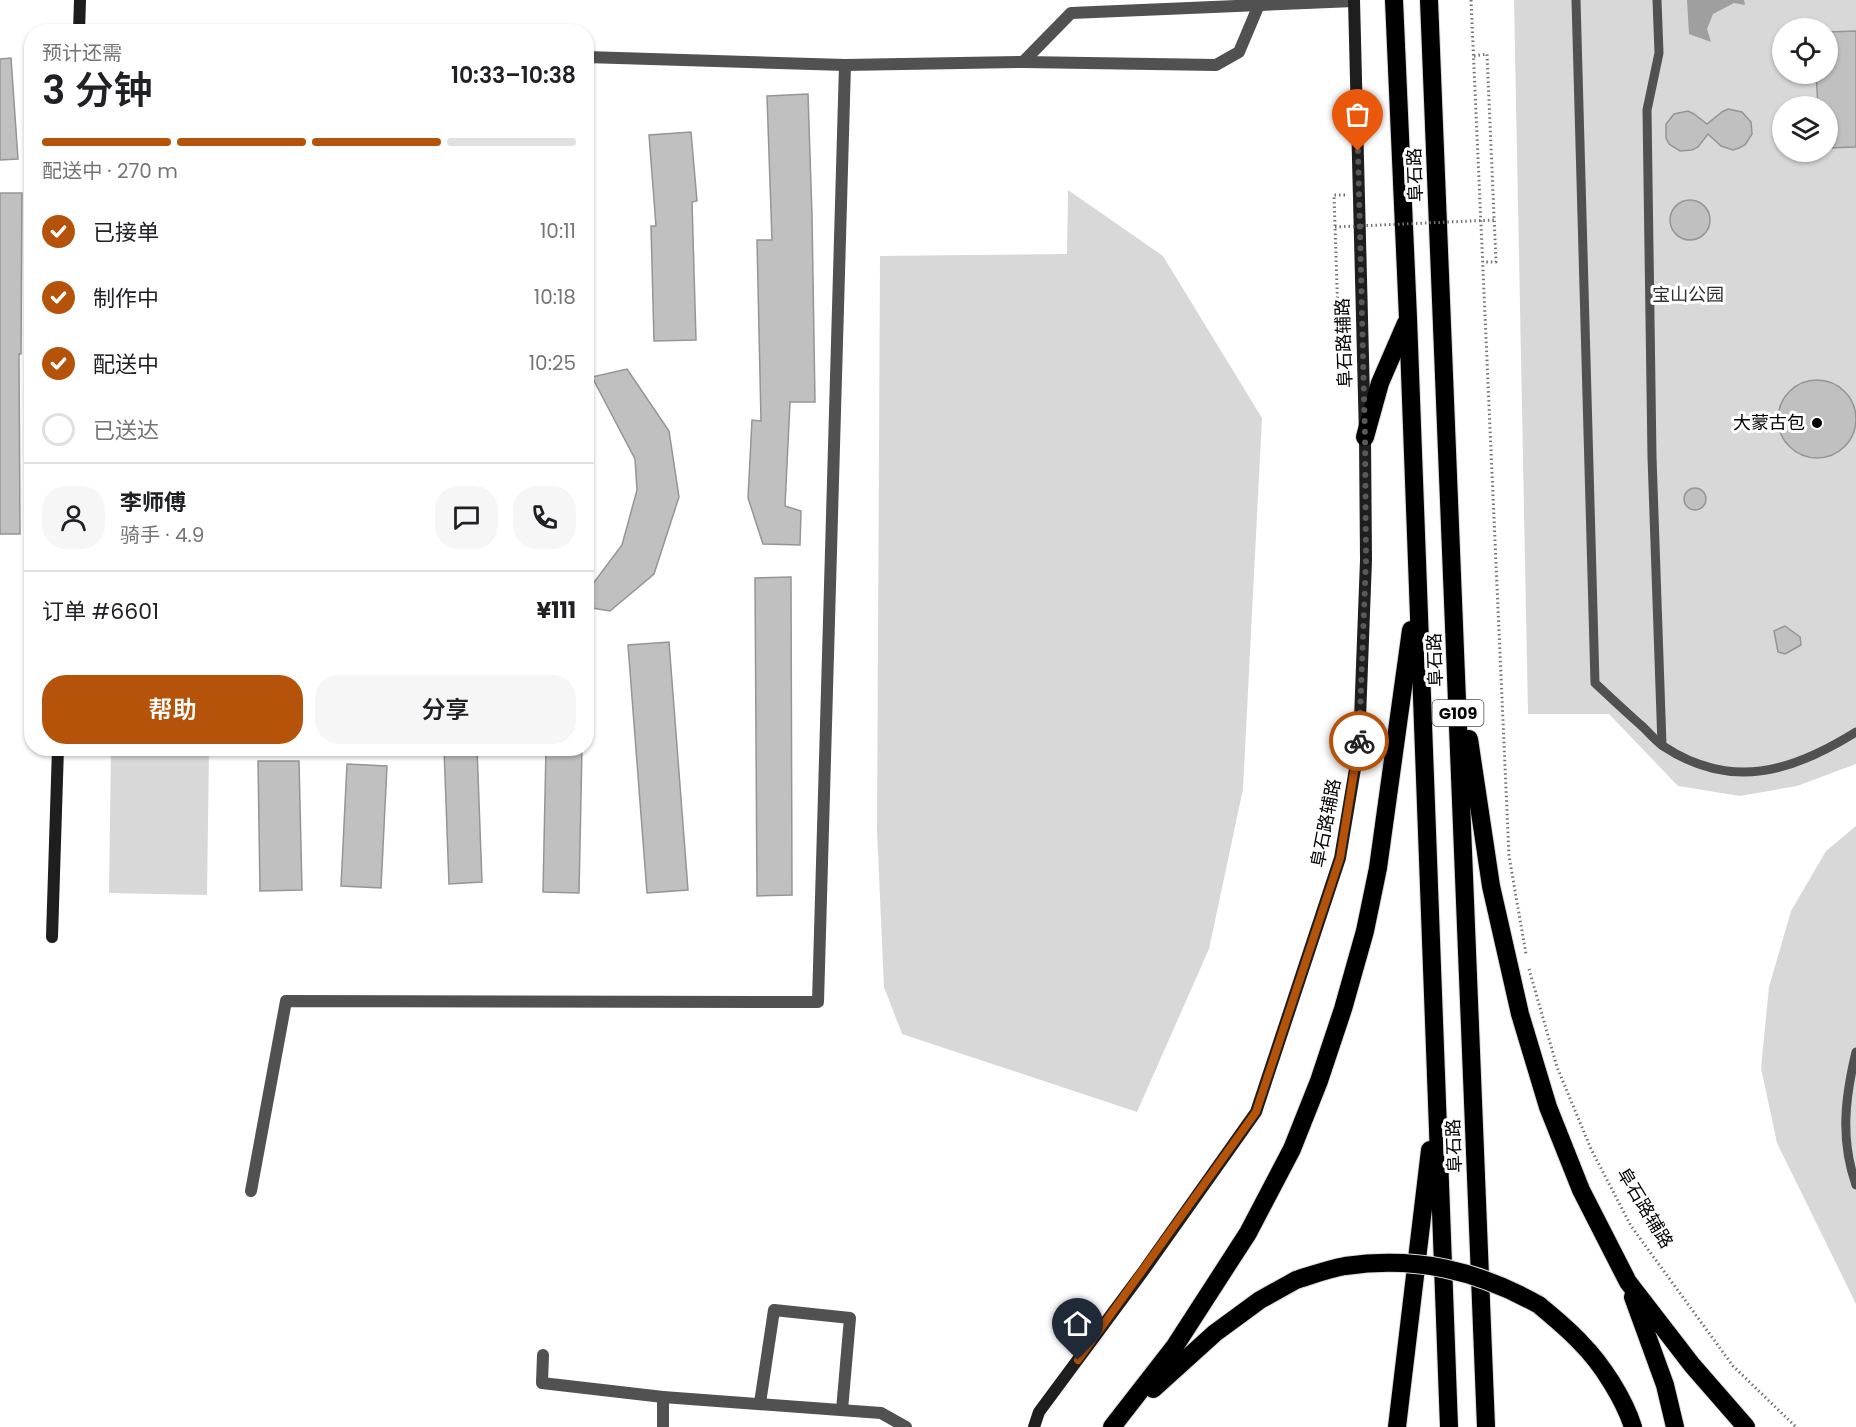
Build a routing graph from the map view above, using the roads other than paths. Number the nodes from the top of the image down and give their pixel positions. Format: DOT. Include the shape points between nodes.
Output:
graph roads {
  1 [pos="80,0"];
  2 [pos="1394,0"];
  3 [pos="1429,0"];
  4 [pos="1576,0"];
  5 [pos="1657,0"];
  6 [pos="1354,1"];
  7 [pos="1258,6"];
  8 [pos="80,24"];
  9 [pos="594,57"];
  10 [pos="1023,62"];
  11 [pos="845,65"];
  12 [pos="1408,318"];
  13 [pos="1365,437"];
  14 [pos="1418,578"];
  15 [pos="1456,650"];
  16 [pos="1856,732"];
  17 [pos="1662,745"];
  18 [pos="58,756"];
  19 [pos="52,937"];
  20 [pos="1856,1052"];
  21 [pos="1437,1095"];
  22 [pos="1856,1185"];
  23 [pos="251,1191"];
  24 [pos="1628,1282"];
  25 [pos="543,1354"];
  26 [pos="663,1397"];
  27 [pos="760,1403"];
  28 [pos="842,1410"];
  29 [pos="1115,1424"];
  30 [pos="663,1427"];
  31 [pos="906,1427"];
  32 [pos="1034,1427"];
  33 [pos="1397,1427"];
  34 [pos="1449,1427"];
  35 [pos="1486,1427"];
  36 [pos="1633,1427"];
  37 [pos="1674,1427"];
  38 [pos="1746,1427"];
  1 -- 8 [label="main road"];
  2 -- 12 [label="highway, 阜石路 / G109"];
  3 -- 15 [label="highway, 阜石路 / G109"];
  4 -- 17 [label="lane" via="1595,683"];
  5 -- 17 [label="lane" via="1659,53 1647,110 1652,457"];
  6 -- 7 [label="street"];
  6 -- 13 [label="main road, 阜石路辅路"];
  7 -- 10 [label="street" via="1071,14"];
  7 -- 10 [label="street" via="1239,52 1216,65"];
  9 -- 11 [label="street"];
  10 -- 11 [label="street"];
  11 -- 23 [label="street" via="818,1002 286,1001"];
  12 -- 13 [label="highway" via="1380,383"];
  12 -- 14 [label="highway, 阜石路 / G109"];
  13 -- 32 [label="main road, 阜石路辅路" via="1366,560 1359,745 1340,858 1309,954 1256,1112 1040,1412"];
  14 -- 21 [label="highway, 阜石路 / G109"];
  14 -- 29 [label="highway" via="1378,868 1362,942 1318,1081 1292,1149 1248,1233 1175,1346"];
  15 -- 24 [label="highway" via="1491,886 1520,1014 1548,1107 1577,1180"];
  15 -- 35 [label="highway, 阜石路 / G109"];
  16 -- 17 [label="lane" via="1803,761 1743,772 1721,771"];
  18 -- 19 [label="main road"];
  20 -- 22 [label="lane" via="1847,1088 1845,1126 1849,1164"];
  21 -- 33 [label="highway"];
  21 -- 34 [label="highway, 阜石路 / G109"];
  24 -- 37 [label="highway" via="1665,1385"];
  24 -- 38 [label="highway"];
  25 -- 26 [label="street" via="542,1383"];
  26 -- 27 [label="street"];
  26 -- 30 [label="street"];
  27 -- 28 [label="street"];
  27 -- 28 [label="street" via="774,1310 850,1318"];
  28 -- 31 [label="street" via="881,1413"];
  29 -- 36 [label="highway, bridge" via="1215,1333 1260,1300 1296,1280 1343,1267 1388,1262 1425,1264 1472,1274 1539,1305 1582,1344 1609,1379"];
}
